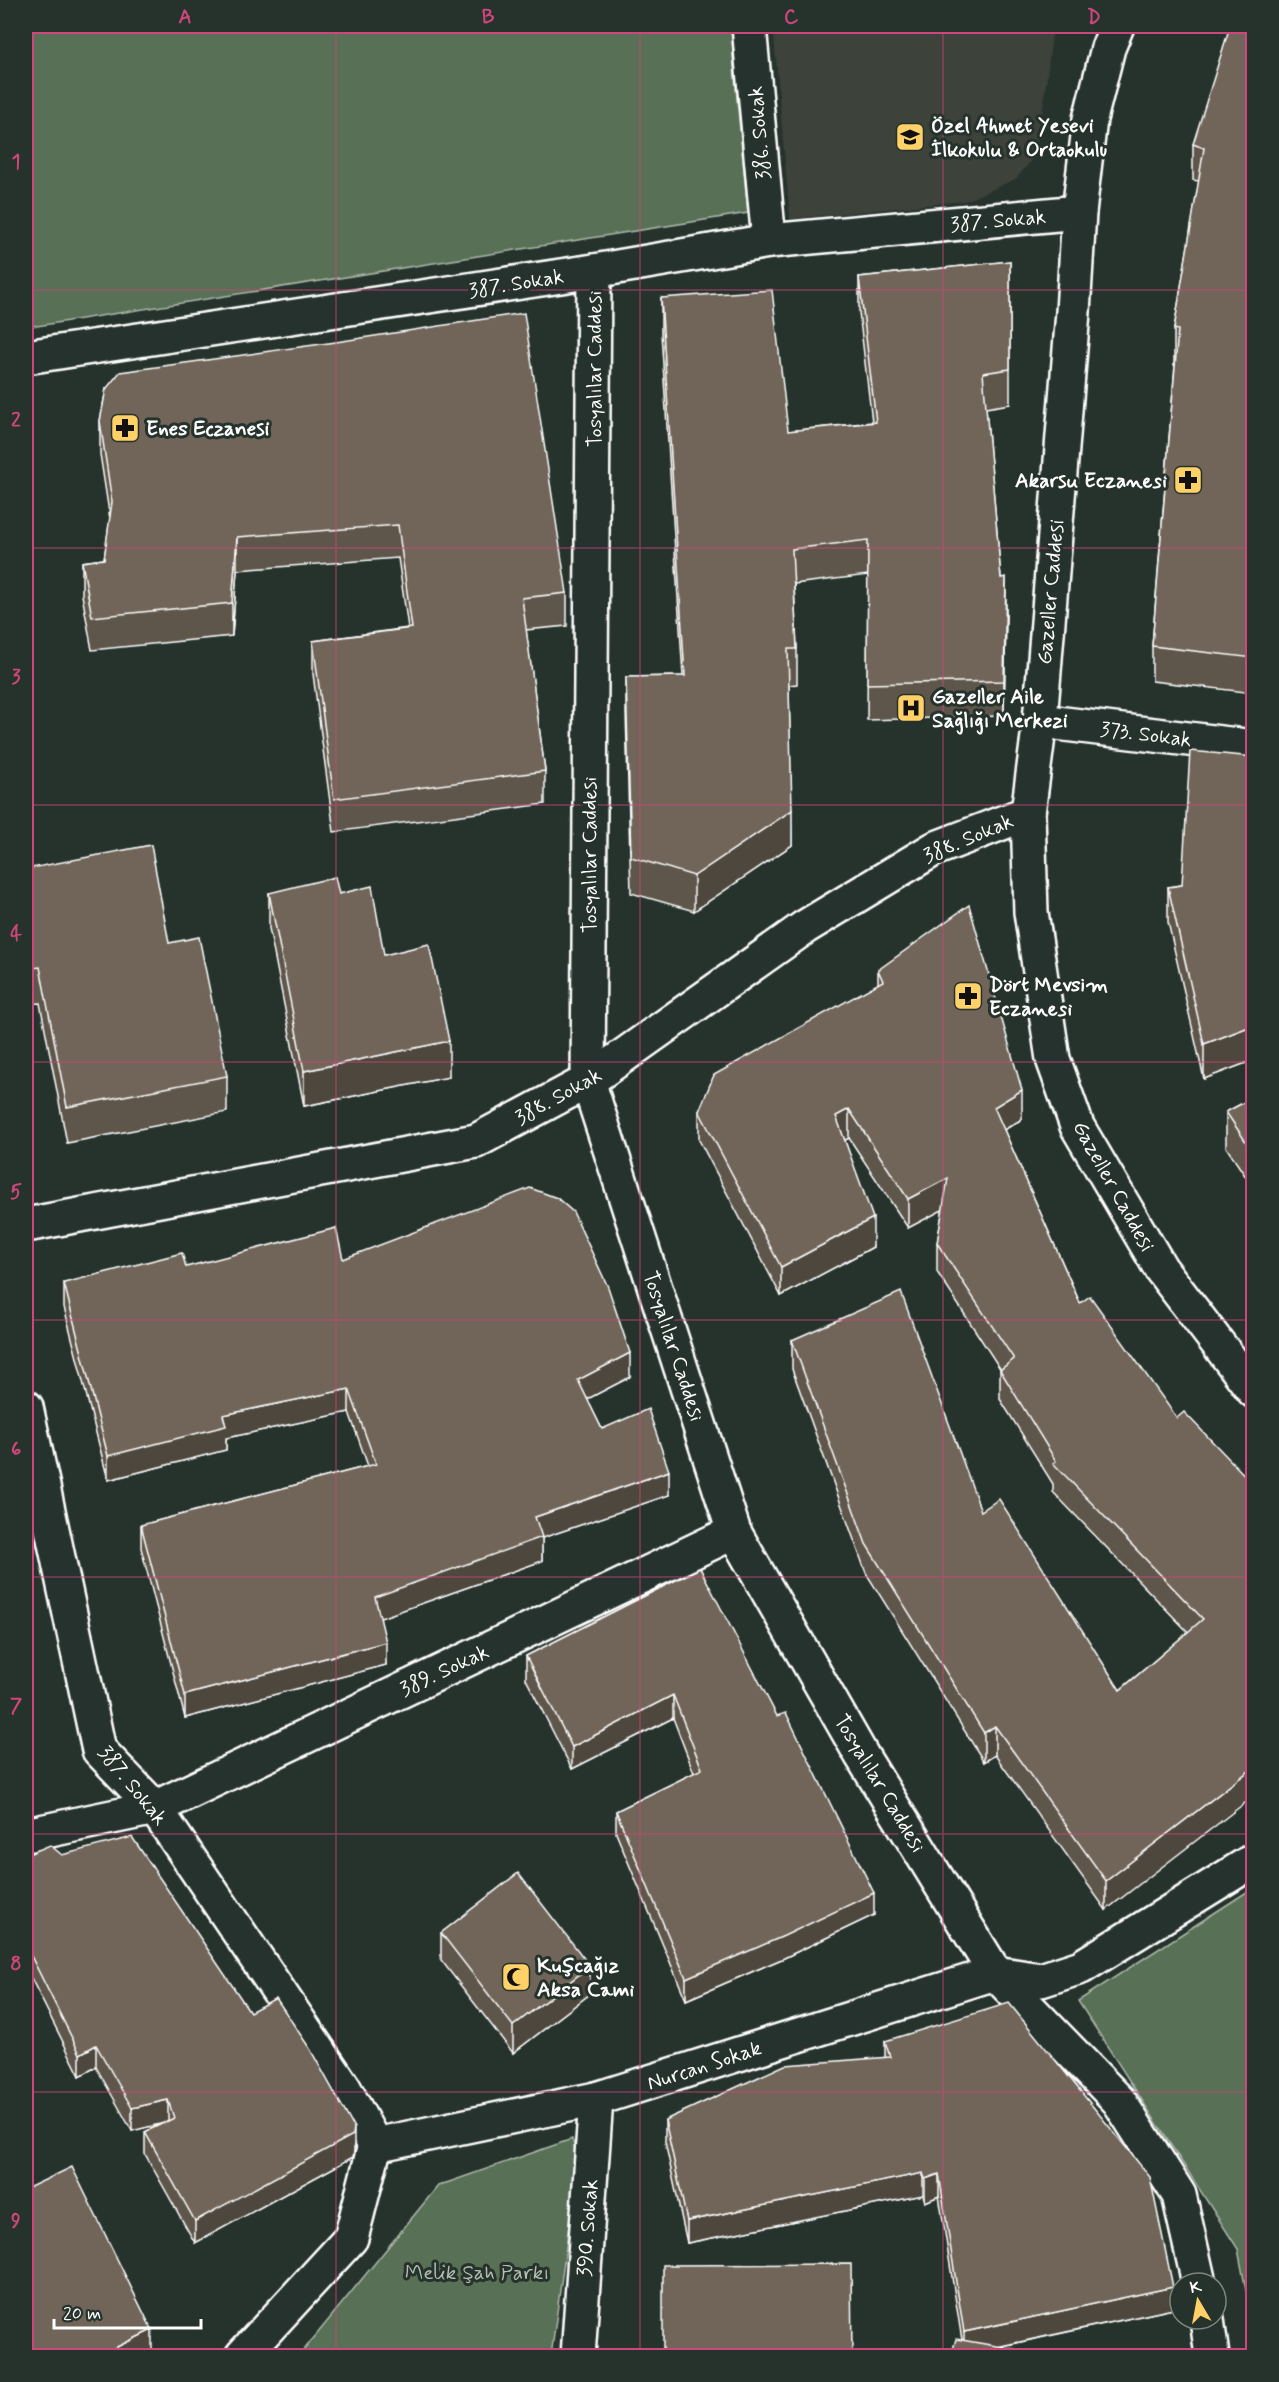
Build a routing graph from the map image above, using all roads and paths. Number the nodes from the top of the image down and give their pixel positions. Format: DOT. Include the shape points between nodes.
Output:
graph roads {
  1 [pos="749,26"];
  2 [pos="1117,26"];
  3 [pos="1080,212"];
  4 [pos="770,241"];
  5 [pos="594,271"];
  6 [pos="26,357"];
  7 [pos="1040,721"];
  8 [pos="1254,747"];
  9 [pos="1028,813"];
  10 [pos="588,1081"];
  11 [pos="26,1225"];
  12 [pos="1254,1391"];
  13 [pos="26,1407"];
  14 [pos="734,1532"];
  15 [pos="155,1808"];
  16 [pos="26,1835"];
  17 [pos="1254,1860"];
  18 [pos="995,1972"];
  19 [pos="596,2099"];
  20 [pos="375,2145"];
  21 [pos="1196,2271"];
  22 [pos="1209,2331"];
  23 [pos="242,2356"];
  24 [pos="578,2356"];
  25 [pos="1212,2356"];
  1 -- 4 [label="street, 386. Sokak"];
  2 -- 3 [label="street, Gazeller Caddesi" via="1090,119"];
  3 -- 4 [label="street, 387. Sokak"];
  3 -- 7 [label="street, Gazeller Caddesi"];
  4 -- 5 [label="street, 387. Sokak"];
  5 -- 6 [label="street, 387. Sokak"];
  5 -- 10 [label="street, Tosyalılar Caddesi"];
  7 -- 8 [label="street, 373. Sokak"];
  7 -- 9 [label="street, Gazeller Caddesi"];
  9 -- 10 [label="street, 388. Sokak" via="934,849 805,927"];
  9 -- 12 [label="street, Gazeller Caddesi" via="1031,912 1053,1059 1077,1126 1161,1269"];
  10 -- 11 [label="street, 388. Sokak" via="476,1140"];
  10 -- 14 [label="street, Tosyalılar Caddesi"];
  13 -- 15 [label="street, 387. Sokak" via="99,1750"];
  14 -- 15 [label="street, 389. Sokak"];
  14 -- 18 [label="street, Tosyalılar Caddesi" via="862,1756"];
  15 -- 16 [label="street, 389. Sokak"];
  15 -- 20 [label="street, 387. Sokak" via="344,2088"];
  17 -- 18 [label="street, Nurcan Sokak" via="1081,1966 1041,1980"];
  18 -- 19 [label="street, Nurcan Sokak"];
  18 -- 21 [label="street, Tosyalılar Caddesi" via="1119,2101 1179,2196"];
  19 -- 20 [label="street, Nurcan Sokak"];
  19 -- 24 [label="street, 390. Sokak"];
  20 -- 23 [label="street" via="351,2238"];
  22 -- 25 [label="street"];
}
